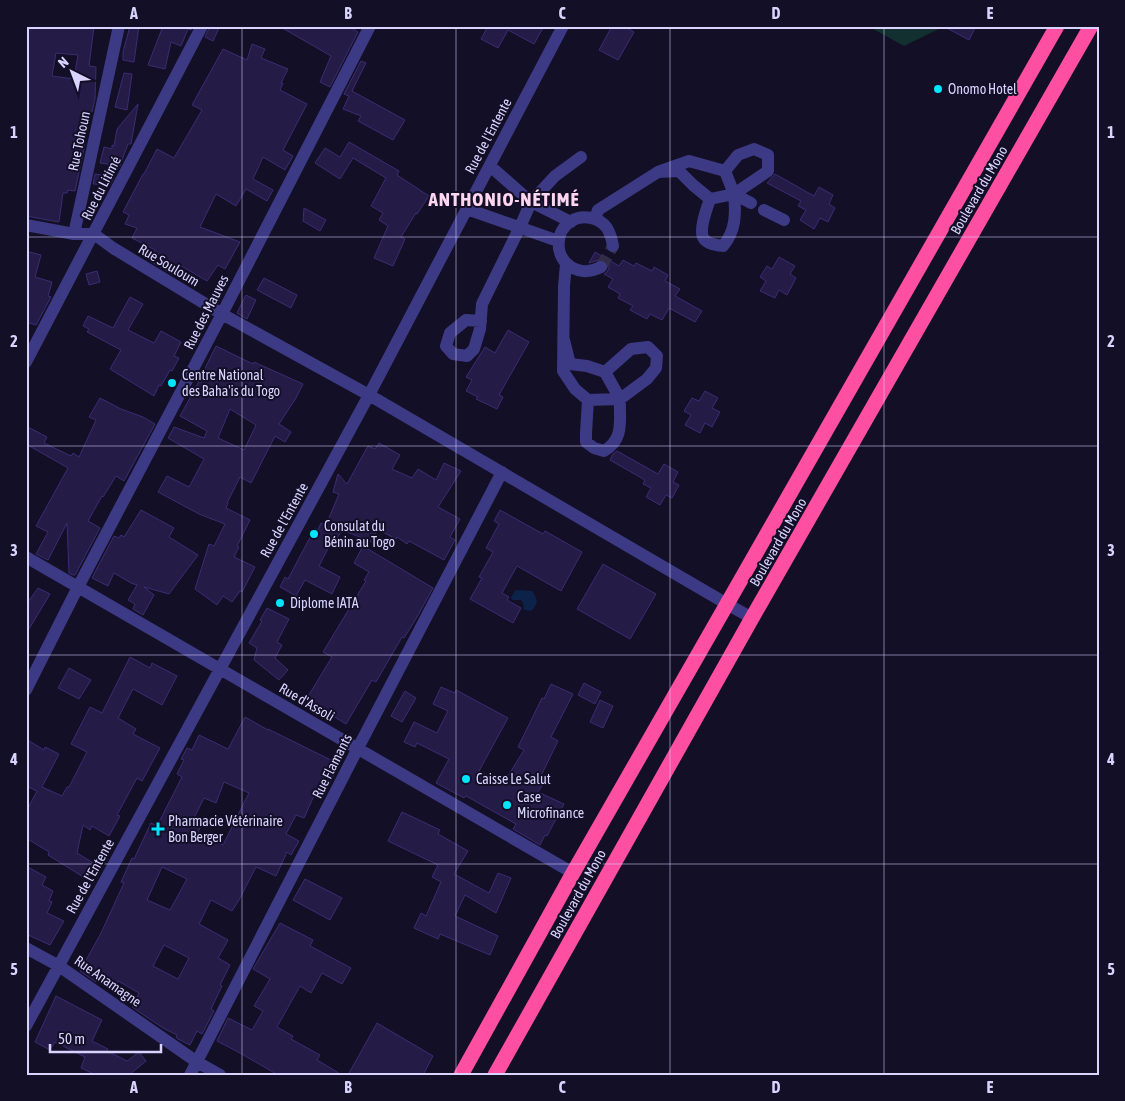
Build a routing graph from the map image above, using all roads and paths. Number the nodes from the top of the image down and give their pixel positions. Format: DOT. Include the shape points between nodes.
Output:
graph roads {
  1 [pos="119,26"];
  2 [pos="202,26"];
  3 [pos="370,26"];
  4 [pos="563,26"];
  5 [pos="1057,26"];
  6 [pos="1091,26"];
  7 [pos="581,157"];
  8 [pos="490,166"];
  9 [pos="725,171"];
  10 [pos="658,172"];
  11 [pos="734,194"];
  12 [pos="710,199"];
  13 [pos="531,202"];
  14 [pos="751,203"];
  15 [pos="467,209"];
  16 [pos="764,210"];
  17 [pos="595,219"];
  18 [pos="784,220"];
  19 [pos="571,222"];
  20 [pos="26,225"];
  21 [pos="520,227"];
  22 [pos="74,234"];
  23 [pos="94,234"];
  24 [pos="558,241"];
  25 [pos="613,246"];
  26 [pos="566,264"];
  27 [pos="601,267"];
  28 [pos="222,314"];
  29 [pos="480,321"];
  30 [pos="564,340"];
  31 [pos="26,362"];
  32 [pos="605,372"];
  33 [pos="369,395"];
  34 [pos="620,399"];
  35 [pos="588,400"];
  36 [pos="502,472"];
  37 [pos="26,557"];
  38 [pos="78,587"];
  39 [pos="727,604"];
  40 [pos="752,618"];
  41 [pos="220,669"];
  42 [pos="26,690"];
  43 [pos="358,748"];
  44 [pos="573,873"];
  45 [pos="26,948"];
  46 [pos="59,966"];
  47 [pos="26,1026"];
  48 [pos="197,1062"];
  49 [pos="190,1075"];
  50 [pos="220,1075"];
  51 [pos="461,1075"];
  52 [pos="495,1075"];
  1 -- 22 [label="street, Rue Tohoun"];
  2 -- 23 [label="street, Rue du Litimé"];
  3 -- 28 [label="street, Rue des Mauves"];
  4 -- 8 [label="street, Rue de l'Entente"];
  5 -- 39 [label="highway, Boulevard du Mono"];
  6 -- 40 [label="highway, Boulevard du Mono"];
  7 -- 13 [label="street" via="555,176"];
  8 -- 13 [label="street"];
  8 -- 15 [label="street, Rue de l'Entente"];
  9 -- 10 [label="street" via="689,161"];
  9 -- 11 [label="street"];
  9 -- 11 [label="street" via="738,155 754,149 768,155 768,171"];
  10 -- 12 [label="street" via="679,171"];
  10 -- 17 [label="street" via="598,210"];
  11 -- 12 [label="street"];
  11 -- 12 [label="street" via="734,228 723,246 704,239 702,231"];
  11 -- 14 [label="street"];
  13 -- 19 [label="street"];
  13 -- 21 [label="street"];
  15 -- 21 [label="street"];
  15 -- 33 [label="street, Rue de l'Entente"];
  16 -- 18 [label="street"];
  17 -- 19 [label="street" via="586,217"];
  17 -- 25 [label="street" via="607,228"];
  19 -- 24 [label="street" via="563,229"];
  20 -- 22 [label="street"];
  21 -- 24 [label="street"];
  21 -- 29 [label="street" via="482,304"];
  22 -- 23 [label="street"];
  23 -- 28 [label="street, Rue Souloum"];
  23 -- 31 [label="street, Rue du Litimé"];
  24 -- 26 [label="street"];
  26 -- 27 [label="street" via="586,272"];
  26 -- 30 [label="street"];
  28 -- 33 [label="street, Rue Souloum"];
  28 -- 38 [label="street, Rue des Mauves"];
  30 -- 32 [label="street" via="570,364"];
  30 -- 35 [label="street" via="563,371 575,389"];
  32 -- 34 [label="street"];
  32 -- 34 [label="street" via="631,349 648,347 657,356 656,368 647,379"];
  33 -- 36 [label="street, Rue Souloum"];
  33 -- 41 [label="street, Rue de l'Entente"];
  34 -- 35 [label="street"];
  34 -- 35 [label="street" via="619,435 613,446 604,451 586,442"];
  36 -- 39 [label="street, Rue Souloum"];
  36 -- 43 [label="street, Rue Flamants"];
  37 -- 38 [label="street, Rue d'Assoli"];
  38 -- 41 [label="street, Rue d'Assoli"];
  38 -- 42 [label="street, Rue des Mauves"];
  39 -- 40 [label="street, Rue Souloum"];
  39 -- 44 [label="highway, Boulevard du Mono"];
  40 -- 52 [label="highway, Boulevard du Mono"];
  41 -- 43 [label="street, Rue d'Assoli"];
  41 -- 46 [label="street, Rue de l'Entente"];
  43 -- 44 [label="street, Rue d'Assoli"];
  43 -- 48 [label="street, Rue Flamants"];
  44 -- 51 [label="highway, Boulevard du Mono"];
  45 -- 46 [label="street, Rue Anamagne"];
  46 -- 47 [label="street, Rue de l'Entente"];
  46 -- 48 [label="street, Rue Anamagne"];
  48 -- 49 [label="street, Rue Flamants"];
  48 -- 50 [label="street, Rue Anamagne"];
}
